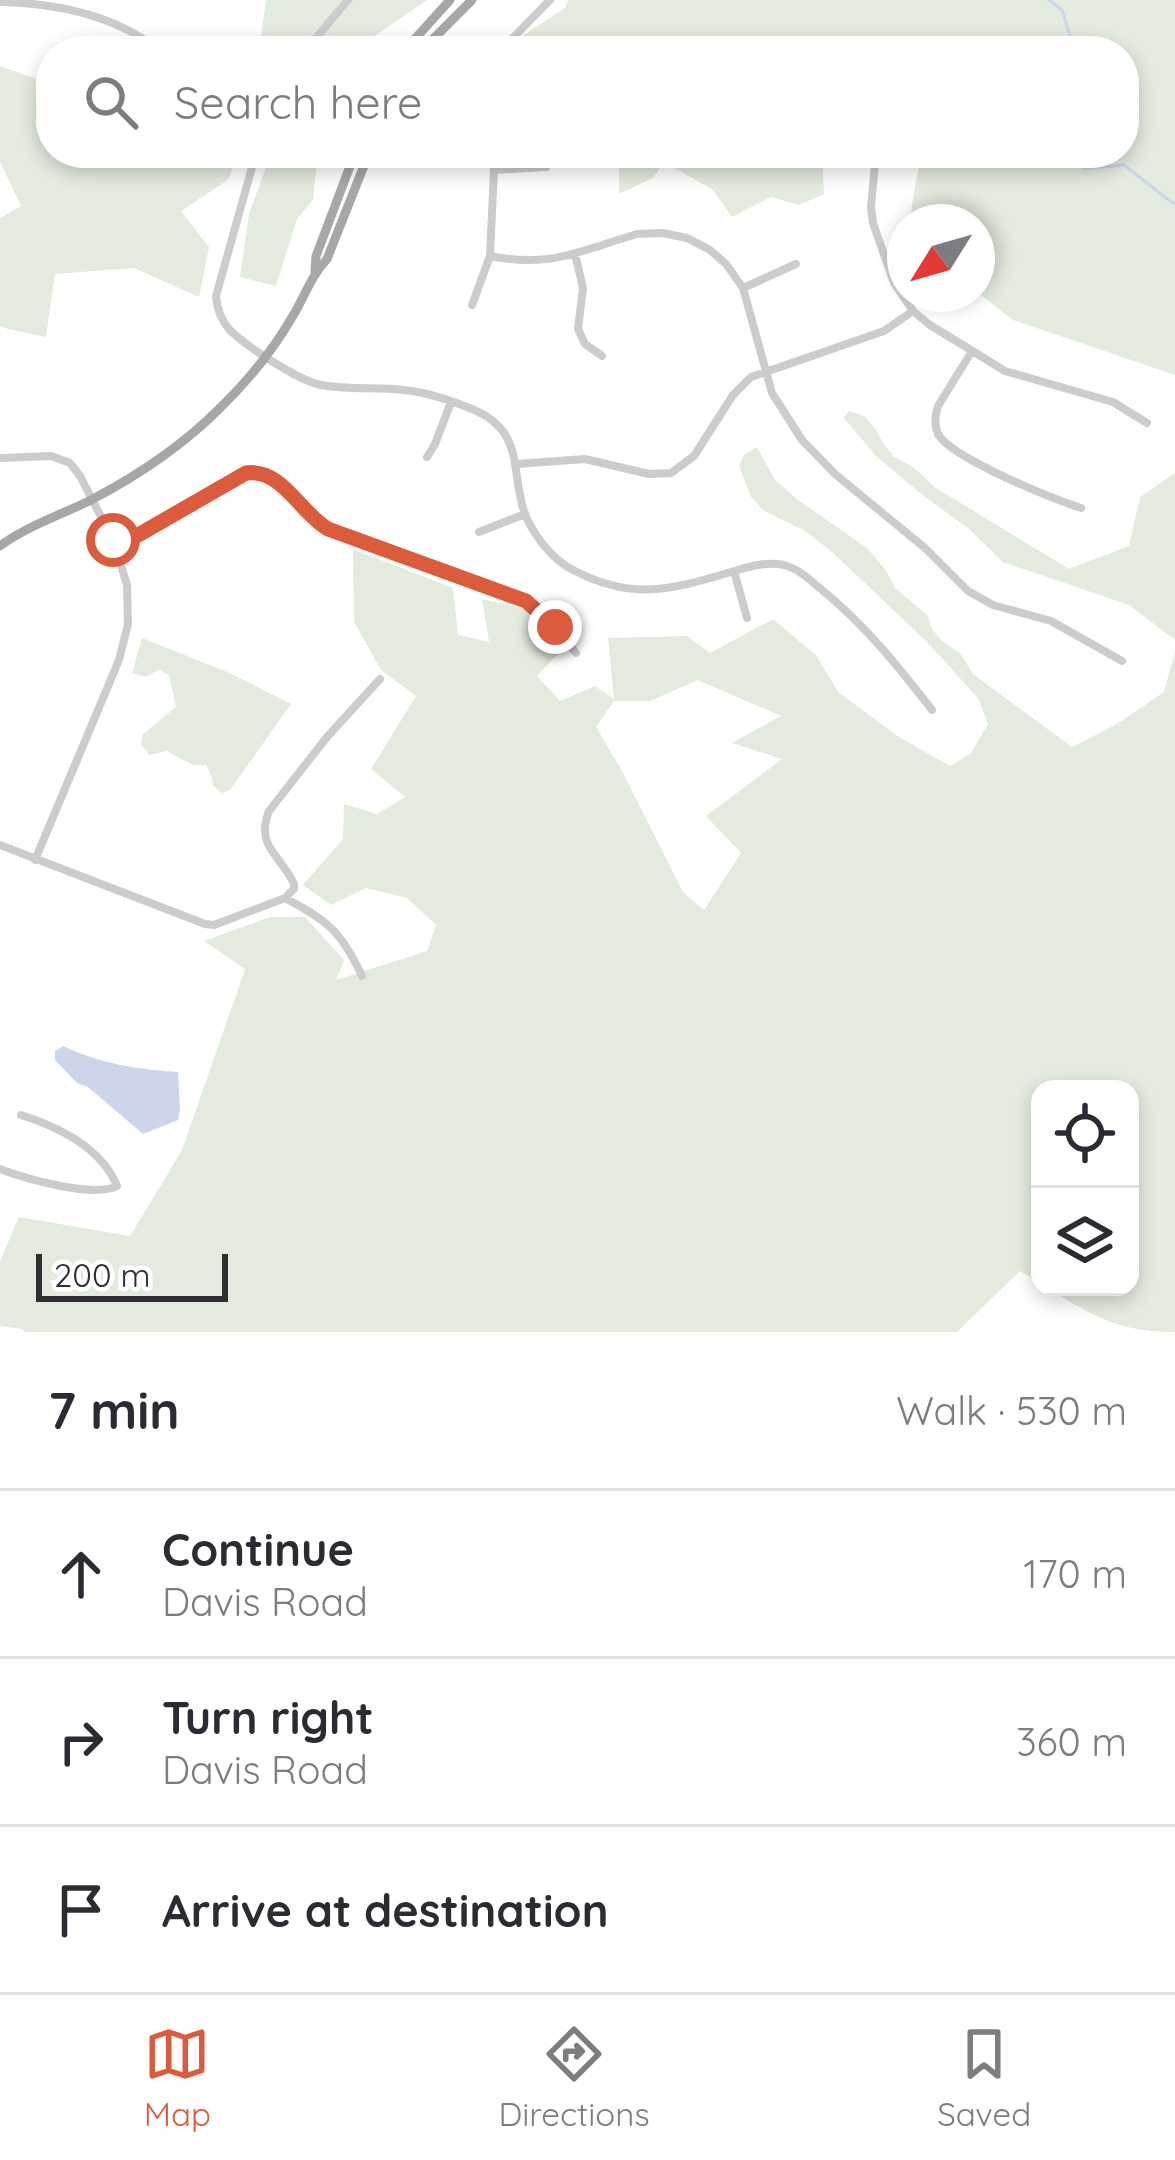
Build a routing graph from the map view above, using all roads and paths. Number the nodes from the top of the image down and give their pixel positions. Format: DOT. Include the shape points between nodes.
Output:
graph roads {
  1 [pos="348,0"];
  2 [pos="451,0"];
  3 [pos="472,0"];
  4 [pos="550,0"];
  5 [pos="0,2"];
  6 [pos="138,36"];
  7 [pos="318,36"];
  8 [pos="418,36"];
  9 [pos="436,36"];
  10 [pos="515,36"];
  11 [pos="252,168"];
  12 [pos="349,168"];
  13 [pos="363,168"];
  14 [pos="520,168"];
  15 [pos="876,168"];
  16 [pos="494,170"];
  17 [pos="574,254"];
  18 [pos="490,256"];
  19 [pos="887,263"];
  20 [pos="796,264"];
  21 [pos="315,271"];
  22 [pos="743,288"];
  23 [pos="472,305"];
  24 [pos="912,312"];
  25 [pos="915,312"];
  26 [pos="972,351"];
  27 [pos="266,356"];
  28 [pos="602,356"];
  29 [pos="764,371"];
  30 [pos="452,402"];
  31 [pos="1148,423"];
  32 [pos="427,457"];
  33 [pos="0,458"];
  34 [pos="517,464"];
  35 [pos="92,500"];
  36 [pos="1081,508"];
  37 [pos="525,514"];
  38 [pos="479,532"];
  39 [pos="3,542"];
  40 [pos="115,546"];
  41 [pos="734,571"];
  42 [pos="746,618"];
  43 [pos="576,653"];
  44 [pos="1122,661"];
  45 [pos="380,679"];
  46 [pos="932,710"];
  47 [pos="0,845"];
  48 [pos="35,860"];
  49 [pos="285,898"];
  50 [pos="362,976"];
  51 [pos="22,1115"];
  52 [pos="0,1169"];
  1 -- 7 [label="street"];
  2 -- 8 [label="main road"];
  3 -- 9 [label="main road"];
  4 -- 10 [label="street"];
  5 -- 6 [label="street" via="53,7"];
  11 -- 27 [label="street" via="216,296 227,328"];
  12 -- 21 [label="main road"];
  13 -- 21 [label="main road"];
  14 -- 16 [label="street"];
  15 -- 19 [label="street" via="873,223"];
  16 -- 18 [label="street"];
  17 -- 18 [label="street" via="534,262"];
  17 -- 22 [label="street" via="637,234 675,235 710,250"];
  17 -- 28 [label="street" via="583,288 580,336"];
  18 -- 23 [label="street"];
  20 -- 22 [label="street"];
  21 -- 27 [label="main road"];
  22 -- 29 [label="street"];
  24 -- 29 [label="street" via="884,331"];
  25 -- 26 [label="street"];
  26 -- 31 [label="street" via="1016,376 1113,403"];
  26 -- 36 [label="street" via="938,406 938,434 1024,488"];
  27 -- 30 [label="street" via="314,384"];
  27 -- 35 [label="main road" via="184,440"];
  29 -- 34 [label="street" via="740,387 694,456 671,473 569,458"];
  29 -- 44 [label="street" via="818,458 968,591 1051,621"];
  30 -- 32 [label="street"];
  30 -- 34 [label="street" via="493,421"];
  33 -- 35 [label="street" via="60,458"];
  34 -- 37 [label="street"];
  35 -- 39 [label="main road"];
  35 -- 40 [label="street"];
  37 -- 38 [label="street"];
  37 -- 41 [label="street" via="565,565 621,589 656,591"];
  40 -- 43 [label="street" via="255,472 270,476 328,529 526,601"];
  40 -- 48 [label="street" via="127,586 126,639"];
  41 -- 42 [label="street"];
  41 -- 46 [label="street" via="780,564 806,577 872,635"];
  45 -- 49 [label="street" via="269,812 266,842 294,884"];
  47 -- 48 [label="street"];
  48 -- 49 [label="street" via="205,925"];
  49 -- 50 [label="street" via="337,932"];
  51 -- 52 [label="street" via="77,1139 117,1186 102,1192"];
}
